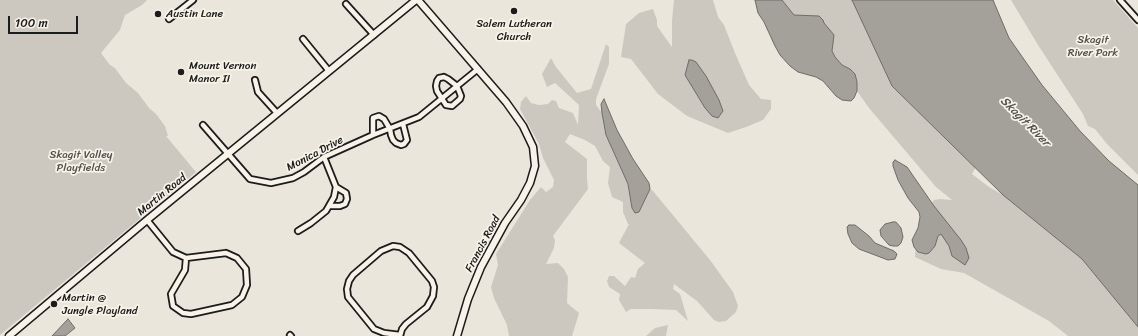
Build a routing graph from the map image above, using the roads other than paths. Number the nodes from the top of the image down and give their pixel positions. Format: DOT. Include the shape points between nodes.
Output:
graph roads {
  1 [pos="193,0"];
  2 [pos="417,0"];
  3 [pos="1120,0"];
  4 [pos="346,4"];
  5 [pos="170,19"];
  6 [pos="1138,20"];
  7 [pos="374,35"];
  8 [pos="303,39"];
  9 [pos="478,69"];
  10 [pos="329,71"];
  11 [pos="255,80"];
  12 [pos="457,86"];
  13 [pos="442,98"];
  14 [pos="277,113"];
  15 [pos="403,124"];
  16 [pos="203,125"];
  17 [pos="390,129"];
  18 [pos="373,135"];
  19 [pos="227,154"];
  20 [pos="324,157"];
  21 [pos="336,186"];
  22 [pos="330,206"];
  23 [pos="146,220"];
  24 [pos="298,230"];
  25 [pos="186,258"];
  26 [pos="400,335"];
  27 [pos="9,336"];
  28 [pos="457,336"];
  1 -- 5 [label="street"];
  2 -- 7 [label="street, Martin Road"];
  2 -- 9 [label="street"];
  3 -- 6 [label="street"];
  4 -- 7 [label="street"];
  7 -- 10 [label="street, Martin Road"];
  8 -- 10 [label="street"];
  9 -- 12 [label="street, Monica Drive"];
  9 -- 28 [label="street, Francis Road" via="522,126 533,147 535,166 521,200 481,267"];
  10 -- 14 [label="street, Martin Road"];
  11 -- 14 [label="street" via="258,92"];
  12 -- 13 [label="street, Monica Drive"];
  12 -- 13 [label="street" via="461,96 456,103 452,106 446,105"];
  12 -- 13 [label="street" via="448,79 439,78 436,86"];
  13 -- 15 [label="street, Monica Drive" via="419,117"];
  14 -- 19 [label="street, Martin Road"];
  15 -- 17 [label="street, Monica Drive"];
  15 -- 17 [label="street" via="407,140 404,144 393,140"];
  16 -- 19 [label="street, Monica Drive"];
  17 -- 18 [label="street, Monica Drive"];
  17 -- 18 [label="street" via="380,116 373,118"];
  18 -- 20 [label="street, Monica Drive"];
  19 -- 20 [label="street, Monica Drive" via="250,179 271,183 293,178"];
  19 -- 23 [label="street, Martin Road"];
  20 -- 21 [label="street"];
  21 -- 22 [label="street"];
  21 -- 22 [label="street" via="346,193 347,199 340,206"];
  22 -- 24 [label="street" via="312,223"];
  23 -- 25 [label="street" via="173,252"];
  23 -- 27 [label="street, Martin Road"];
  25 -- 25 [label="street" via="226,253 237,258 246,270 247,285 242,297 232,305 191,314 183,313 173,306 171,294 185,270"];
  26 -- 26 [label="street" via="406,324 427,307 433,296 434,287 432,281 408,253 400,247 393,246 381,251 353,275 347,289 348,297 374,329 384,334"];
}
